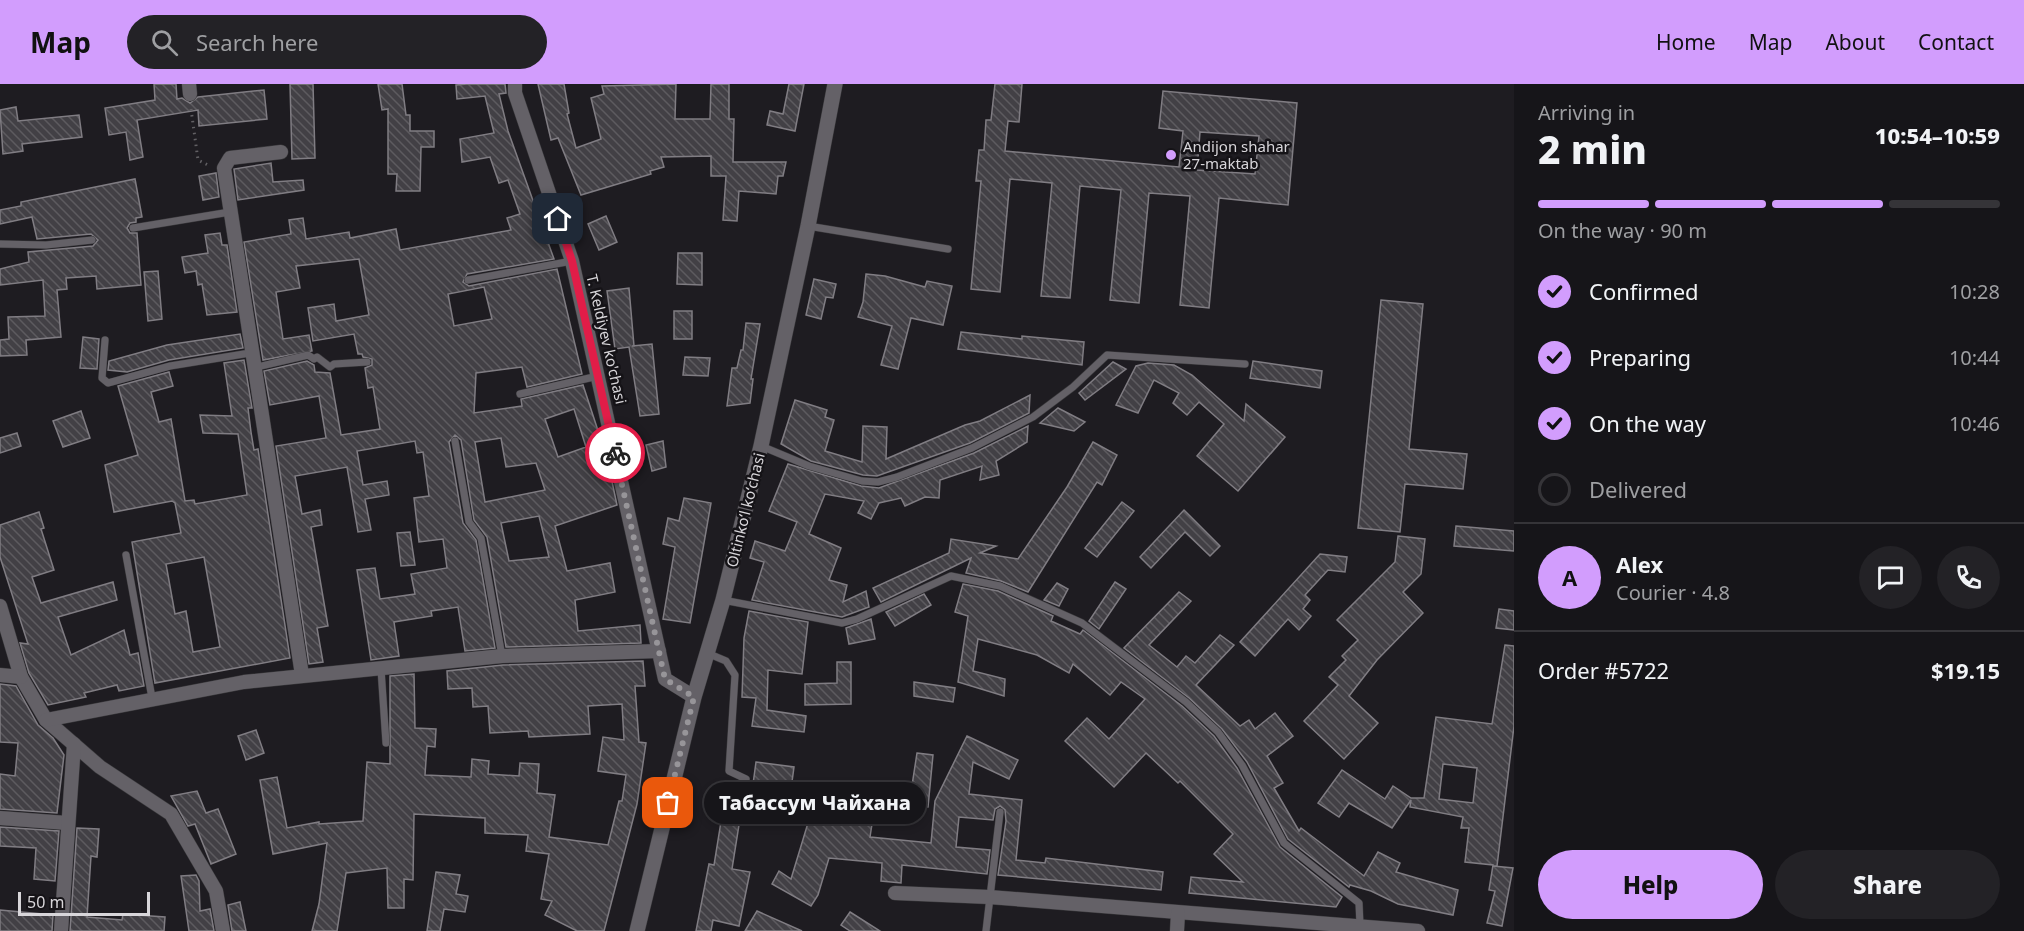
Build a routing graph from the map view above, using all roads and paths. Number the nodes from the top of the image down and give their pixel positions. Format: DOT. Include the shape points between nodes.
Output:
graph roads {
  1 [pos="515,84"];
  2 [pos="835,84"];
  3 [pos="189,89"];
  4 [pos="280,152"];
  5 [pos="224,168"];
  6 [pos="230,212"];
  7 [pos="808,226"];
  8 [pos="133,228"];
  9 [pos="92,240"];
  10 [pos="0,244"];
  11 [pos="948,249"];
  12 [pos="572,261"];
  13 [pos="468,280"];
  14 [pos="105,340"];
  15 [pos="250,353"];
  16 [pos="367,362"];
  17 [pos="1245,364"];
  18 [pos="252,368"];
  19 [pos="598,376"];
  20 [pos="520,393"];
  21 [pos="455,441"];
  22 [pos="761,446"];
  23 [pos="126,555"];
  24 [pos="723,600"];
  25 [pos="0,606"];
  26 [pos="659,651"];
  27 [pos="707,653"];
  28 [pos="502,656"];
  29 [pos="381,669"];
  30 [pos="0,675"];
  31 [pos="302,675"];
  32 [pos="21,677"];
  33 [pos="694,697"];
  34 [pos="152,698"];
  35 [pos="46,720"];
  36 [pos="386,743"];
  37 [pos="74,744"];
  38 [pos="746,779"];
  39 [pos="1000,812"];
  40 [pos="0,818"];
  41 [pos="67,823"];
  42 [pos="895,892"];
  43 [pos="989,897"];
  44 [pos="1179,913"];
  45 [pos="1360,928"];
  46 [pos="61,931"];
  47 [pos="222,931"];
  48 [pos="637,931"];
  49 [pos="986,931"];
  50 [pos="1177,931"];
  51 [pos="1418,931"];
  1 -- 12 [label="street, T. Keldiyev ko'chasi"];
  2 -- 7 [label="main road, Oltinkoʻl koʻchasi"];
  3 -- 5 [label="path" via="198,160"];
  4 -- 5 [label="street" via="230,158"];
  5 -- 6 [label="street"];
  6 -- 8 [label="lane"];
  6 -- 15 [label="street"];
  7 -- 11 [label="lane"];
  7 -- 22 [label="main road, Oltinkoʻl koʻchasi"];
  9 -- 10 [label="lane"];
  12 -- 13 [label="lane"];
  12 -- 19 [label="street, T. Keldiyev ko'chasi"];
  14 -- 15 [label="lane" via="102,378 108,383 170,366"];
  15 -- 18 [label="street"];
  16 -- 18 [label="lane" via="330,367 308,355"];
  17 -- 22 [label="lane" via="1107,355 1033,417 972,448 878,482 809,466"];
  18 -- 31 [label="street"];
  19 -- 20 [label="lane"];
  19 -- 26 [label="street, T. Keldiyev ko'chasi"];
  21 -- 28 [label="lane" via="469,522 481,538"];
  22 -- 24 [label="main road, Oltinkoʻl koʻchasi"];
  23 -- 34 [label="lane"];
  24 -- 27 [label="main road, Oltinkoʻl koʻchasi"];
  24 -- 45 [label="lane" via="842,623 857,620 951,576 1000,586 1082,623 1186,702 1218,732 1242,765 1284,843 1359,903"];
  25 -- 32 [label="street"];
  26 -- 28 [label="street"];
  26 -- 33 [label="street, T. Keldiyev ko'chasi" via="665,679"];
  27 -- 33 [label="main road, Oltinkoʻl koʻchasi"];
  27 -- 38 [label="lane" via="726,661 735,675 729,771"];
  28 -- 29 [label="street"];
  29 -- 31 [label="street"];
  29 -- 36 [label="lane"];
  30 -- 32 [label="street"];
  31 -- 34 [label="street"];
  32 -- 35 [label="street"];
  33 -- 48 [label="main road, Oltinkoʻl koʻchasi"];
  34 -- 35 [label="street"];
  35 -- 37 [label="street"];
  37 -- 41 [label="street"];
  37 -- 47 [label="street" via="100,767 171,814 216,891"];
  39 -- 43 [label="lane"];
  40 -- 41 [label="street"];
  41 -- 46 [label="street"];
  42 -- 43 [label="street"];
  43 -- 44 [label="street"];
  43 -- 49 [label="lane"];
  44 -- 45 [label="street"];
  44 -- 50 [label="street"];
  45 -- 51 [label="street"];
}
